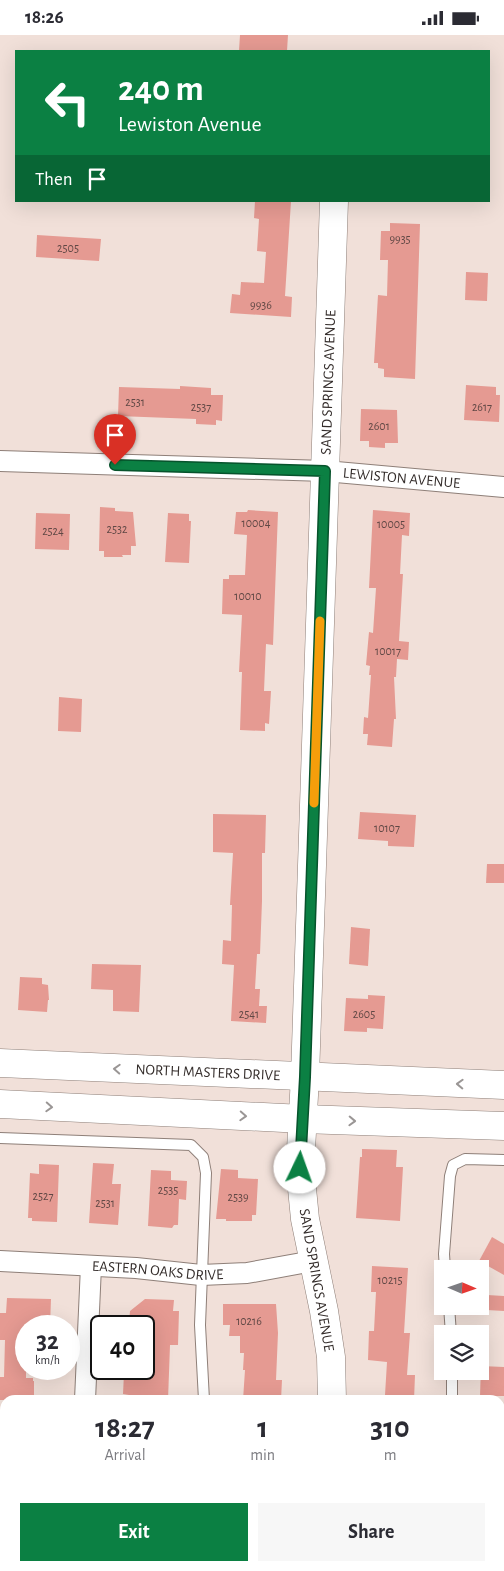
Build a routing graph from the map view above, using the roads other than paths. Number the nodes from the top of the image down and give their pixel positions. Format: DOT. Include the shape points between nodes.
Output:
graph roads {
  1 [pos="334,202"];
  2 [pos="0,461"];
  3 [pos="325,471"];
  4 [pos="504,487"];
  5 [pos="0,1063"];
  6 [pos="305,1077"];
  7 [pos="504,1085"];
  8 [pos="0,1104"];
  9 [pos="303,1119"];
  10 [pos="504,1126"];
  11 [pos="0,1138"];
  12 [pos="504,1160"];
  13 [pos="444,1260"];
  14 [pos="0,1261"];
  15 [pos="313,1261"];
  16 [pos="91,1265"];
  17 [pos="201,1275"];
  18 [pos="452,1380"];
  19 [pos="85,1395"];
  20 [pos="204,1395"];
  21 [pos="332,1395"];
  22 [pos="452,1395"];
  1 -- 3 [label="street, SAND SPRINGS AVENUE"];
  2 -- 3 [label="street, LEWISTON AVENUE"];
  3 -- 4 [label="street, LEWISTON AVENUE"];
  3 -- 6 [label="street, SAND SPRINGS AVENUE"];
  6 -- 5 [label="street, NORTH MASTERS DRIVE, one-way"];
  7 -- 6 [label="street, NORTH MASTERS DRIVE, one-way"];
  6 -- 9 [label="street, SAND SPRINGS AVENUE"];
  8 -- 9 [label="street, one-way"];
  9 -- 10 [label="street, one-way"];
  9 -- 15 [label="street, SAND SPRINGS AVENUE" via="300,1168"];
  11 -- 17 [label="lane" via="191,1145 203,1157 206,1173"];
  12 -- 13 [label="lane" via="465,1159 453,1165"];
  14 -- 16 [label="street, EASTERN OAKS DRIVE"];
  15 -- 17 [label="street, EASTERN OAKS DRIVE" via="248,1273"];
  15 -- 21 [label="street, SAND SPRINGS AVENUE" via="331,1357"];
  16 -- 17 [label="street, EASTERN OAKS DRIVE"];
  16 -- 19 [label="street"];
  17 -- 20 [label="lane"];
  18 -- 22 [label="lane"];
}
